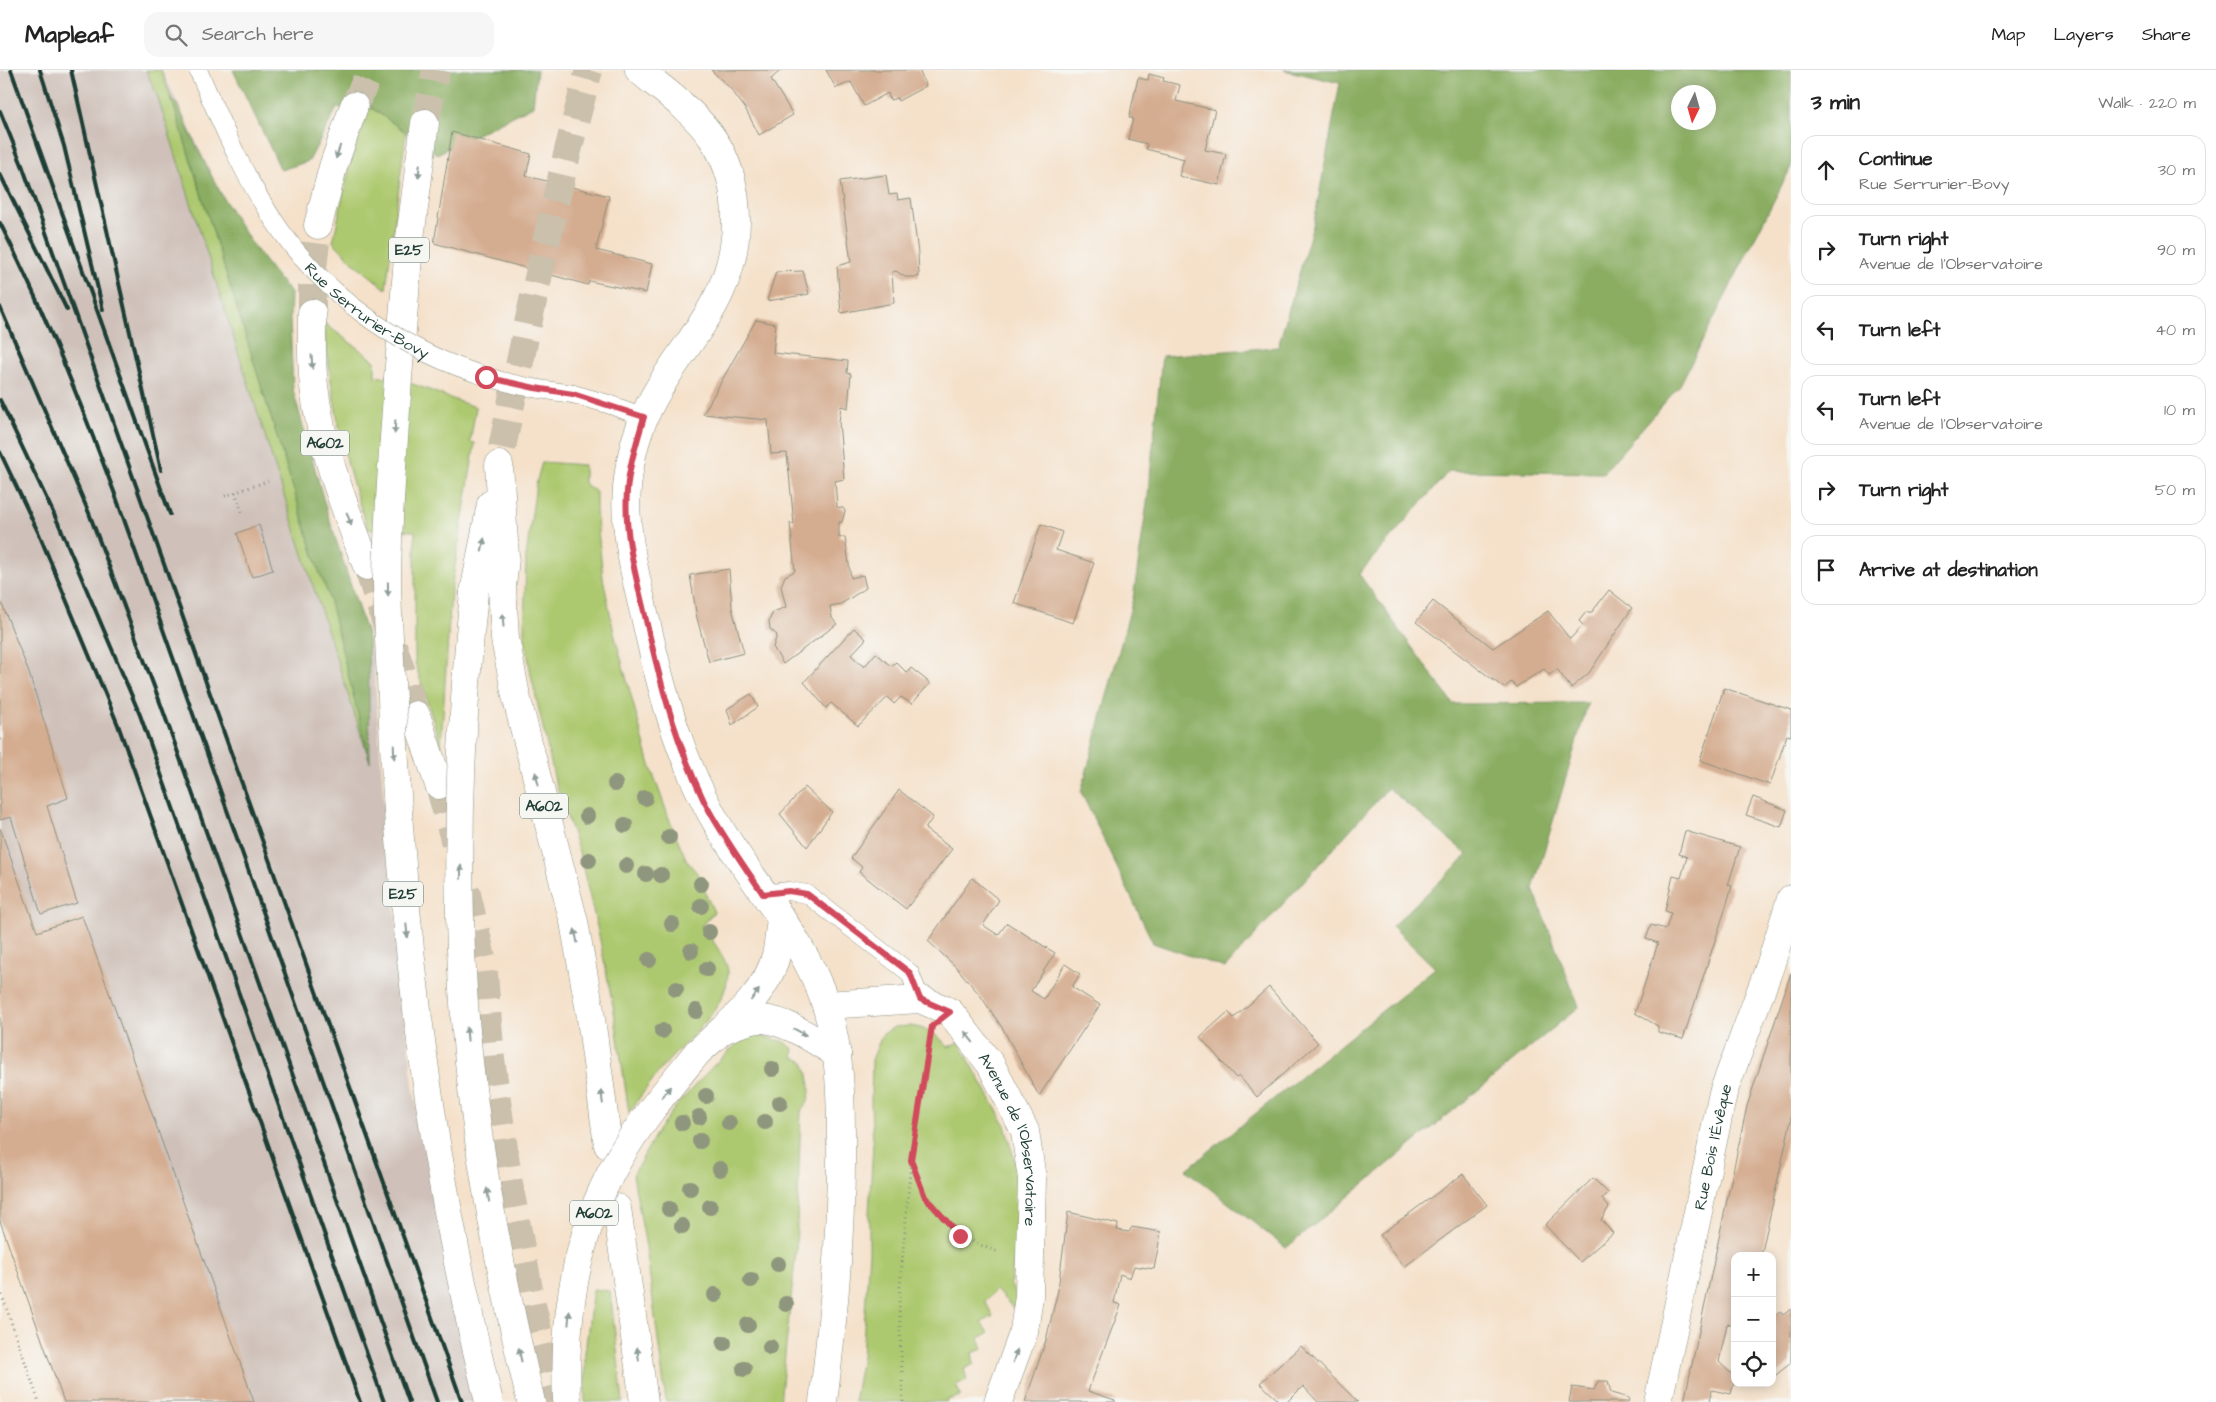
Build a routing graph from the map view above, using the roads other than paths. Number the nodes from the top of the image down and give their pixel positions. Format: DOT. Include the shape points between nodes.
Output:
graph roads {
  1 [pos="198,70"];
  2 [pos="639,70"];
  3 [pos="354,106"];
  4 [pos="425,123"];
  5 [pos="318,225"];
  6 [pos="312,313"];
  7 [pos="644,417"];
  8 [pos="367,566"];
  9 [pos="416,715"];
  10 [pos="439,785"];
  11 [pos="763,894"];
  12 [pos="1791,899"];
  13 [pos="781,920"];
  14 [pos="920,999"];
  15 [pos="826,1005"];
  16 [pos="721,1030"];
  17 [pos="837,1054"];
  18 [pos="608,1145"];
  19 [pos="617,1208"];
  20 [pos="489,1402"];
  21 [pos="531,1402"];
  22 [pos="567,1402"];
  23 [pos="644,1402"];
  24 [pos="823,1402"];
  25 [pos="998,1402"];
  26 [pos="1658,1402"];
  1 -- 7 [label="lane, Rue Serrurier-Bovy, bridge" via="235,152 270,213 304,260 366,316 393,335 448,363 509,383 573,394"];
  2 -- 7 [label="main road" via="696,118 714,141 736,195 736,240 728,275 702,327"];
  3 -- 5 [label="main road, one-way"];
  4 -- 20 [label="main road, E25, one-way, bridge" via="409,246 398,378 387,584 395,787 413,989 436,1149 457,1263"];
  6 -- 8 [label="main road, A602, one-way" via="314,386 324,438 336,484"];
  7 -- 11 [label="main road" via="631,463 627,518 632,560 655,664 674,730 705,802"];
  9 -- 10 [label="main road"];
  11 -- 13 [label="main road"];
  11 -- 14 [label="lane" via="789,891 807,894 910,973"];
  12 -- 26 [label="main road, Rue Bois l'Évêque" via="1723,1092"];
  13 -- 15 [label="main road" via="809,967"];
  16 -- 13 [label="main road, A602, one-way" via="766,980 776,956"];
  14 -- 15 [label="main road, Avenue de l'Observatoire"];
  25 -- 14 [label="main road, Avenue de l'Observatoire, one-way" via="1024,1331 1029,1296 1032,1179 1025,1132 991,1065 950,1012"];
  15 -- 17 [label="main road"];
  16 -- 17 [label="main road, A602, one-way" via="761,1019 796,1029"];
  22 -- 16 [label="main road, A602, one-way, bridge" via="568,1318 573,1283 607,1180 630,1140 697,1053"];
  17 -- 24 [label="main road" via="842,1184 839,1248"];
  18 -- 21 [label="main road, A602, bridge" via="574,922 516,696 505,639 500,457 474,593 464,720 461,909 466,1030 474,1100 504,1288"];
  23 -- 19 [label="main road, A602, one-way"];
}
